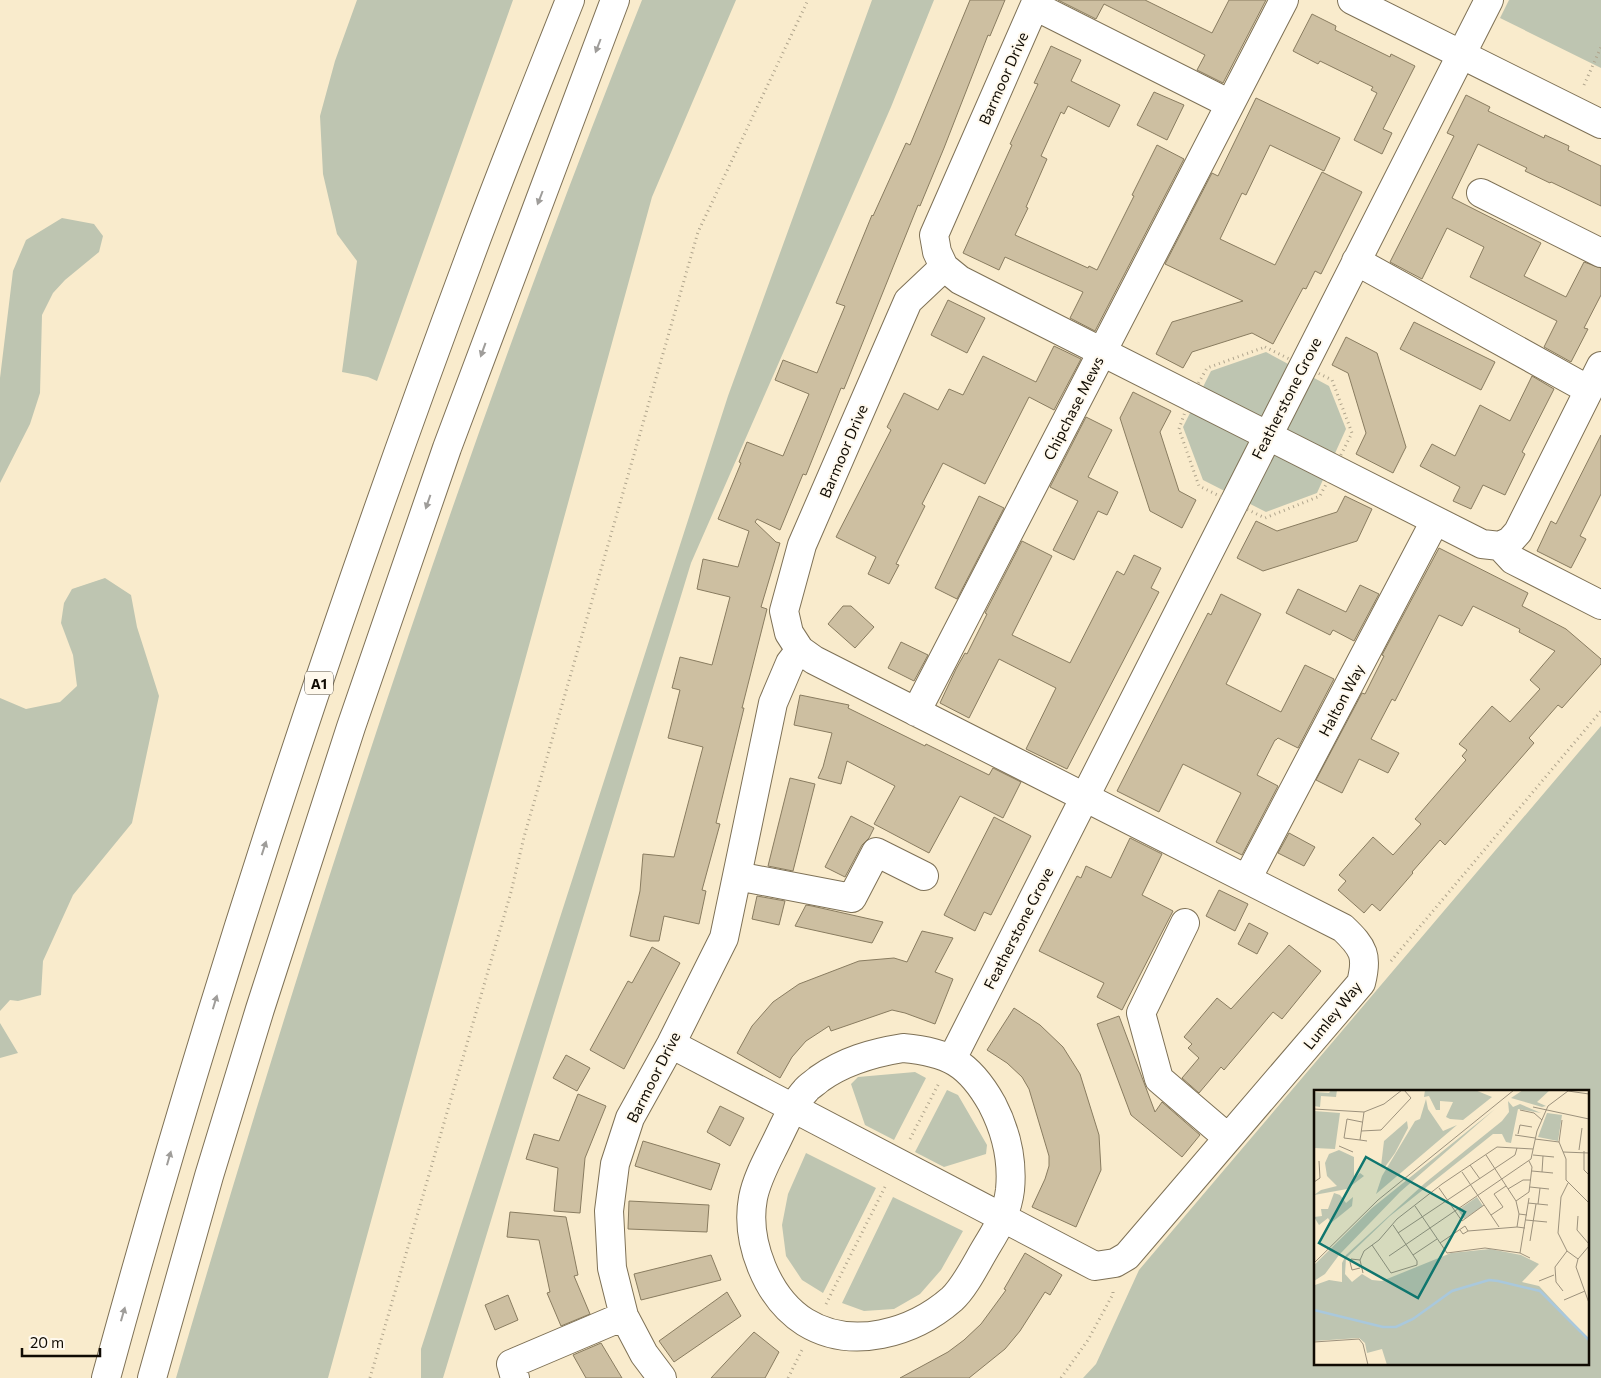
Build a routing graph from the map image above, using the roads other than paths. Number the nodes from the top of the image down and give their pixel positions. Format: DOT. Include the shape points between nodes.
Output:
graph roads {
  1 [pos="570,0"];
  2 [pos="615,0"];
  3 [pos="1284,0"];
  4 [pos="1352,0"];
  5 [pos="1489,0"];
  6 [pos="1036,3"];
  7 [pos="1461,54"];
  8 [pos="1230,104"];
  9 [pos="1601,124"];
  10 [pos="1481,193"];
  11 [pos="1601,254"];
  12 [pos="1356,261"];
  13 [pos="944,268"];
  14 [pos="1102,352"];
  15 [pos="1595,378"];
  16 [pos="1267,436"];
  17 [pos="1435,521"];
  18 [pos="1500,546"];
  19 [pos="1601,605"];
  20 [pos="800,650"];
  21 [pos="916,712"];
  22 [pos="1084,797"];
  23 [pos="737,876"];
  24 [pos="924,876"];
  25 [pos="1247,879"];
  26 [pos="1185,923"];
  27 [pos="671,1044"];
  28 [pos="952,1059"];
  29 [pos="792,1108"];
  30 [pos="1228,1138"];
  31 [pos="1004,1218"];
  32 [pos="624,1316"];
  33 [pos="106,1378"];
  34 [pos="152,1378"];
  35 [pos="515,1378"];
  36 [pos="662,1378"];
  33 -- 1 [label="main road, A1, one-way" via="216,996 308,714 406,428"];
  2 -- 34 [label="main road, one-way" via="446,448 354,718 209,1176"];
  3 -- 8 [label="main road, Chipchase Mews"];
  4 -- 7 [label="main road"];
  5 -- 7 [label="main road, Featherstone Grove"];
  6 -- 8 [label="main road"];
  6 -- 13 [label="main road, Barmoor Drive" via="934,234"];
  7 -- 9 [label="main road"];
  7 -- 12 [label="main road, Featherstone Grove"];
  8 -- 14 [label="main road, Chipchase Mews"];
  10 -- 11 [label="main road"];
  12 -- 15 [label="main road"];
  12 -- 16 [label="main road, Featherstone Grove"];
  13 -- 14 [label="main road" via="960,280"];
  13 -- 20 [label="main road, Barmoor Drive" via="908,301 802,545 784,611 789,633"];
  14 -- 16 [label="main road"];
  14 -- 21 [label="main road, Chipchase Mews"];
  15 -- 18 [label="main road" via="1518,532"];
  16 -- 17 [label="main road"];
  16 -- 22 [label="main road, Featherstone Grove"];
  17 -- 18 [label="main road" via="1482,544"];
  17 -- 25 [label="main road, Halton Way"];
  18 -- 19 [label="main road" via="1513,560"];
  20 -- 21 [label="main road, Barmoor Drive"];
  20 -- 23 [label="main road, Barmoor Drive" via="790,663 773,704"];
  21 -- 22 [label="main road"];
  22 -- 25 [label="main road"];
  22 -- 28 [label="main road, Featherstone Grove"];
  23 -- 24 [label="main road" via="852,898 876,852"];
  23 -- 27 [label="main road, Barmoor Drive" via="724,938"];
  25 -- 30 [label="main road, Lumley Way" via="1343,928 1357,941 1366,965 1361,983"];
  26 -- 30 [label="main road" via="1141,1013 1160,1079"];
  27 -- 29 [label="main road"];
  27 -- 32 [label="main road, Barmoor Drive" via="630,1118 615,1164 609,1211 612,1268"];
  28 -- 29 [label="main road" via="925,1050 902,1048 871,1054 837,1067 806,1089"];
  28 -- 31 [label="main road" via="980,1083 1001,1121 1011,1163 1010,1191"];
  29 -- 31 [label="main road"];
  29 -- 31 [label="main road" via="763,1169 753,1198 752,1223 756,1251 776,1293 799,1318 814,1327 834,1334 860,1337 891,1333 924,1319 953,1298"];
  30 -- 31 [label="main road, Lumley Way" via="1127,1256 1115,1262 1095,1266"];
  32 -- 35 [label="main road" via="511,1364"];
  32 -- 36 [label="main road, Barmoor Drive" via="644,1354"];
}
